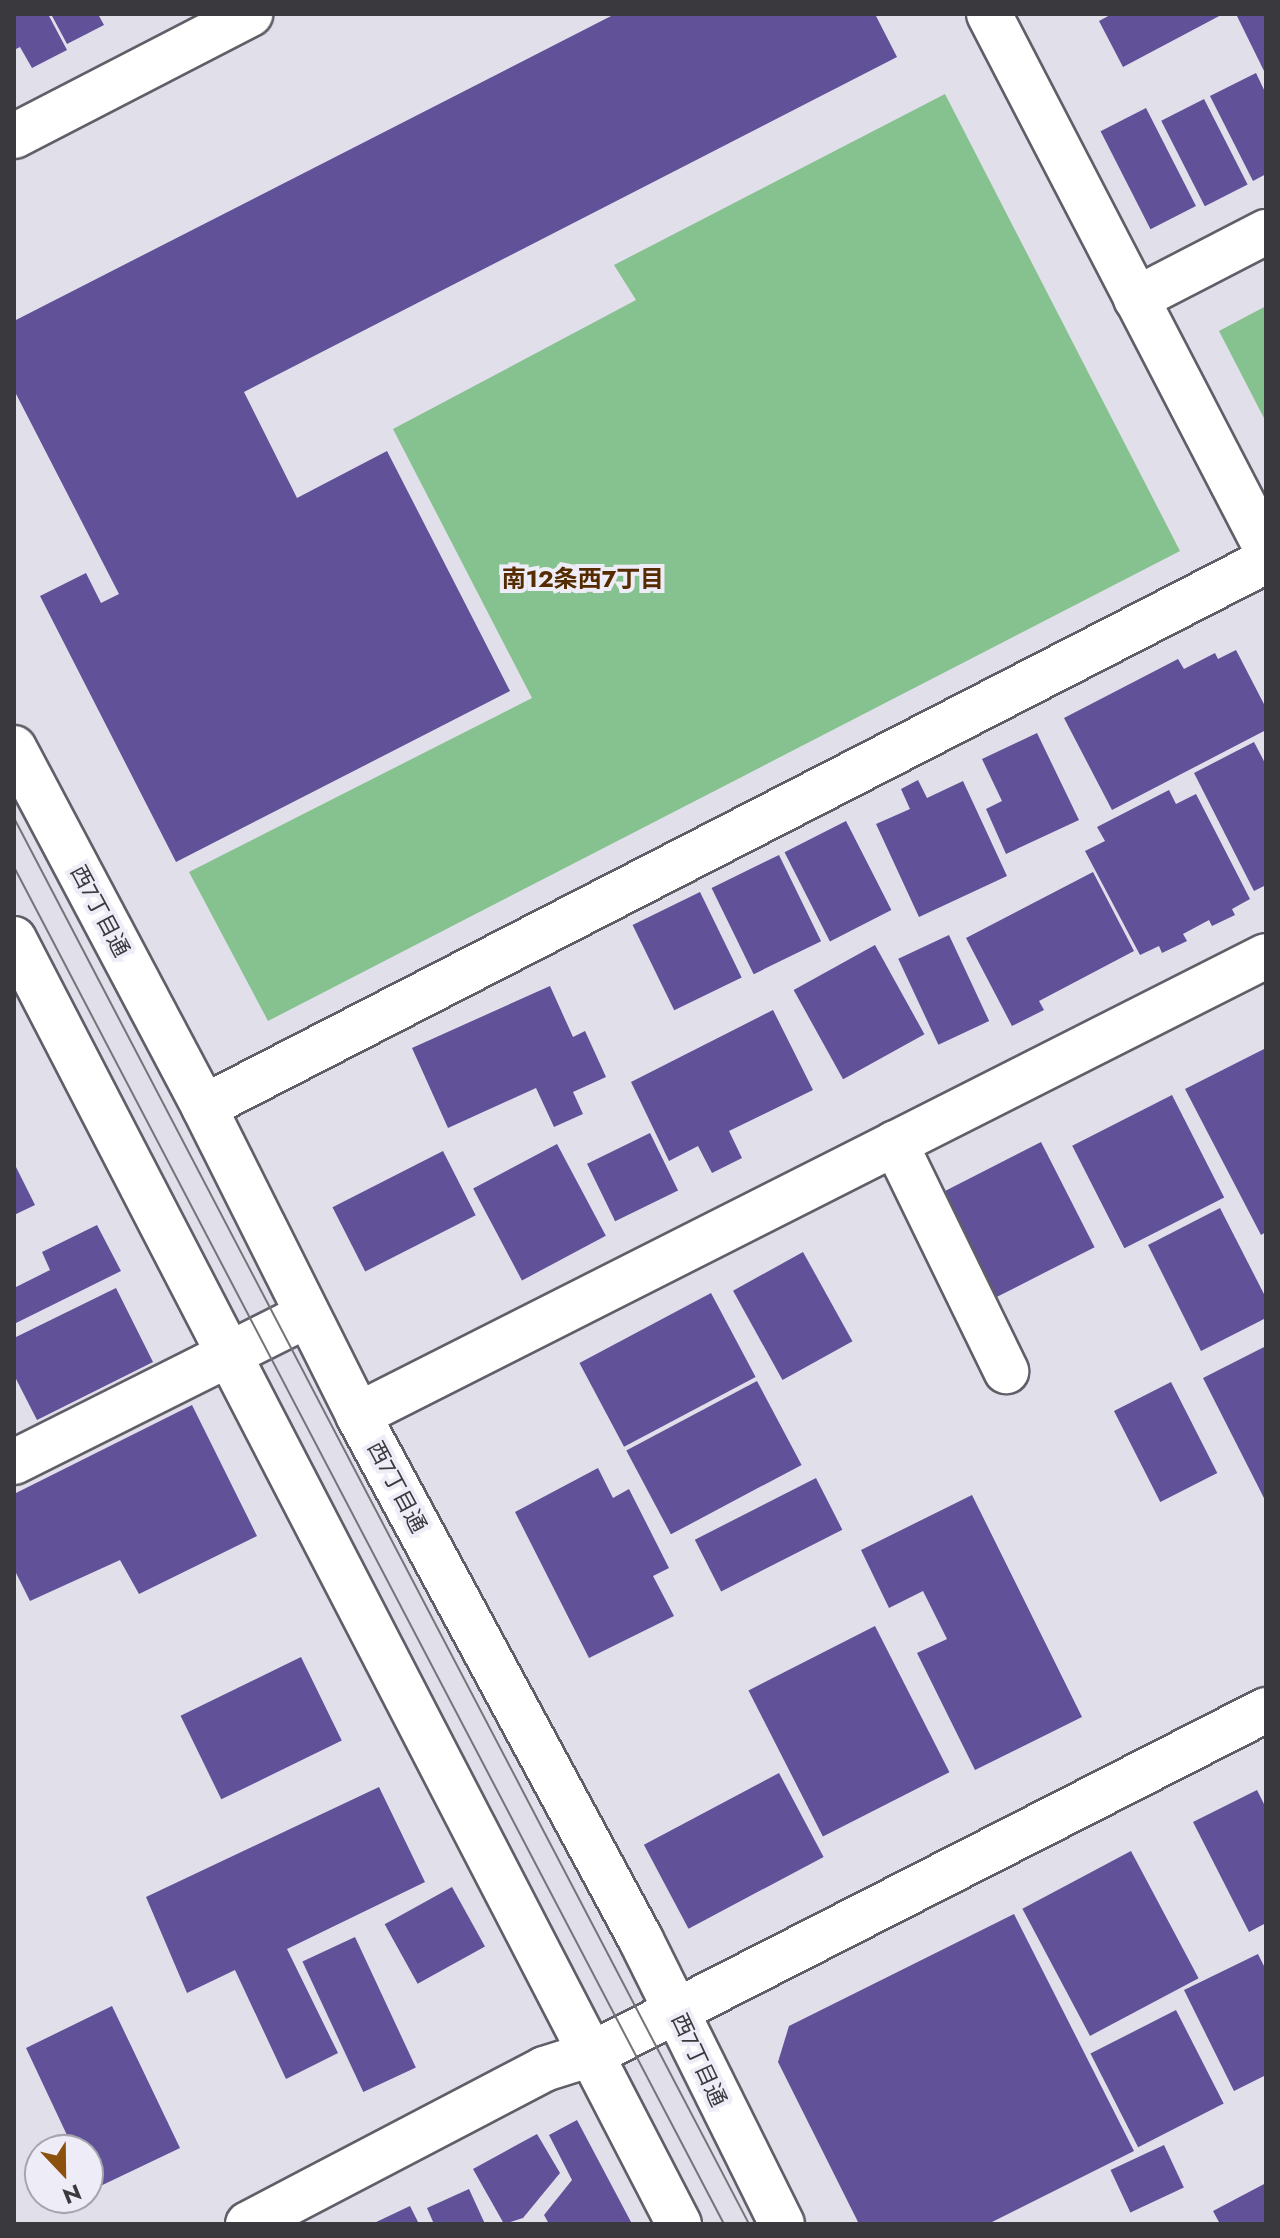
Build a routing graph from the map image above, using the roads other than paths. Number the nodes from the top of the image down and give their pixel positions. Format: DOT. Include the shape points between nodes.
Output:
graph roads {
  1 [pos="989,14"];
  2 [pos="228,19"];
  3 [pos="14,136"];
  4 [pos="1266,232"];
  5 [pos="1136,299"];
  6 [pos="1266,548"];
  7 [pos="1266,561"];
  8 [pos="14,748"];
  9 [pos="14,939"];
  10 [pos="1266,956"];
  11 [pos="204,1107"];
  12 [pos="895,1143"];
  13 [pos="307,1315"];
  14 [pos="229,1356"];
  15 [pos="1006,1371"];
  16 [pos="358,1415"];
  17 [pos="14,1462"];
  18 [pos="1266,1710"];
  19 [pos="676,2012"];
  20 [pos="592,2054"];
  21 [pos="248,2224"];
  22 [pos="679,2224"];
  23 [pos="782,2224"];
  1 -- 5 [label="street"];
  2 -- 3 [label="street"];
  4 -- 5 [label="street"];
  5 -- 6 [label="street"];
  7 -- 11 [label="street"];
  8 -- 11 [label="street, 西7丁目通"];
  9 -- 14 [label="street"];
  10 -- 12 [label="street"];
  11 -- 13 [label="street, 西7丁目通"];
  12 -- 15 [label="street"];
  12 -- 16 [label="street"];
  13 -- 14 [label="street"];
  13 -- 16 [label="street, 西7丁目通"];
  14 -- 17 [label="street"];
  14 -- 20 [label="street"];
  16 -- 19 [label="street, 西7丁目通"];
  18 -- 19 [label="street"];
  19 -- 20 [label="street"];
  19 -- 23 [label="street, 西7丁目通"];
  20 -- 21 [label="street" via="544,2069"];
  20 -- 22 [label="street"];
}
